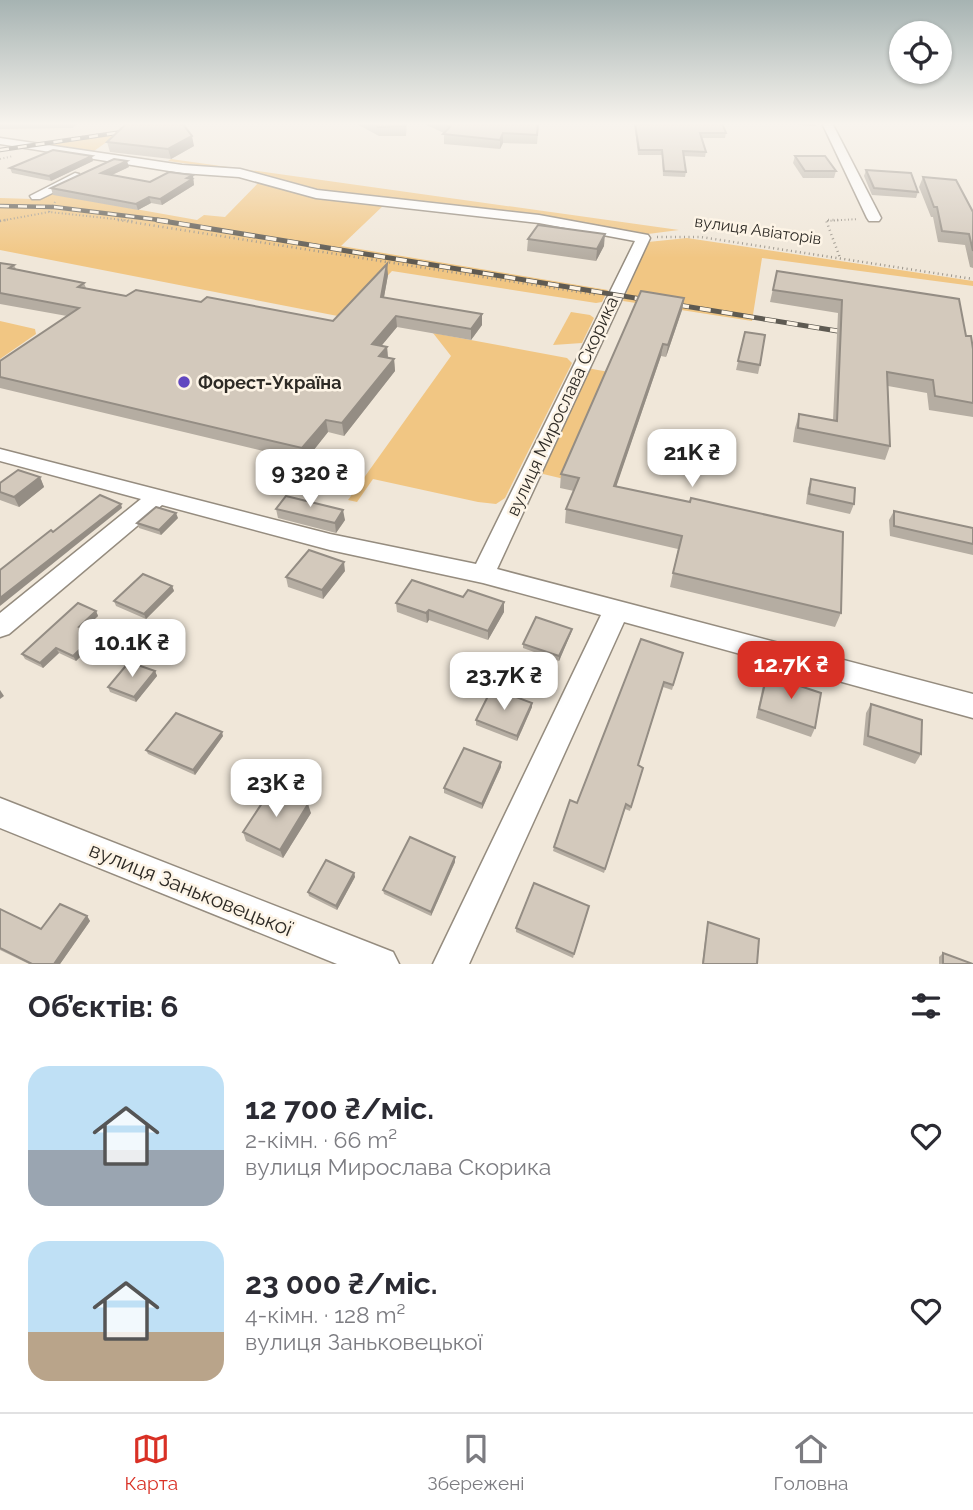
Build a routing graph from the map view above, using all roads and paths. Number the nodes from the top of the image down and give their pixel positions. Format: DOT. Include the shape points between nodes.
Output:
graph roads {
  1 [pos="94,168"];
  2 [pos="176,168"];
  3 [pos="849,168"];
  4 [pos="36,196"];
  5 [pos="49,212"];
  6 [pos="874,218"];
  7 [pos="0,221"];
  8 [pos="643,238"];
  9 [pos="840,258"];
  10 [pos="973,279"];
  11 [pos="614,298"];
  12 [pos="0,455"];
  13 [pos="157,498"];
  14 [pos="483,574"];
  15 [pos="617,609"];
  16 [pos="0,627"];
  17 [pos="973,706"];
  18 [pos="0,813"];
  19 [pos="381,964"];
  20 [pos="451,964"];
  1 -- 4 [label="street"];
  2 -- 8 [label="street" via="240,173 316,194 539,219"];
  3 -- 6 [label="street"];
  4 -- 5 [label="path" via="55,202"];
  5 -- 7 [label="path"];
  5 -- 11 [label="path" via="148,223"];
  6 -- 9 [label="path" via="825,220"];
  8 -- 9 [label="path, вулиця Авіаторів" via="701,237"];
  8 -- 11 [label="street, вулиця Мирослава Скорика"];
  9 -- 10 [label="path, вулиця Авіаторів"];
  11 -- 14 [label="street, вулиця Мирослава Скорика"];
  12 -- 13 [label="street"];
  13 -- 14 [label="street" via="381,554"];
  13 -- 16 [label="street"];
  14 -- 15 [label="street"];
  15 -- 17 [label="street"];
  15 -- 20 [label="street"];
  18 -- 19 [label="street, вулиця Заньковецької"];
}
